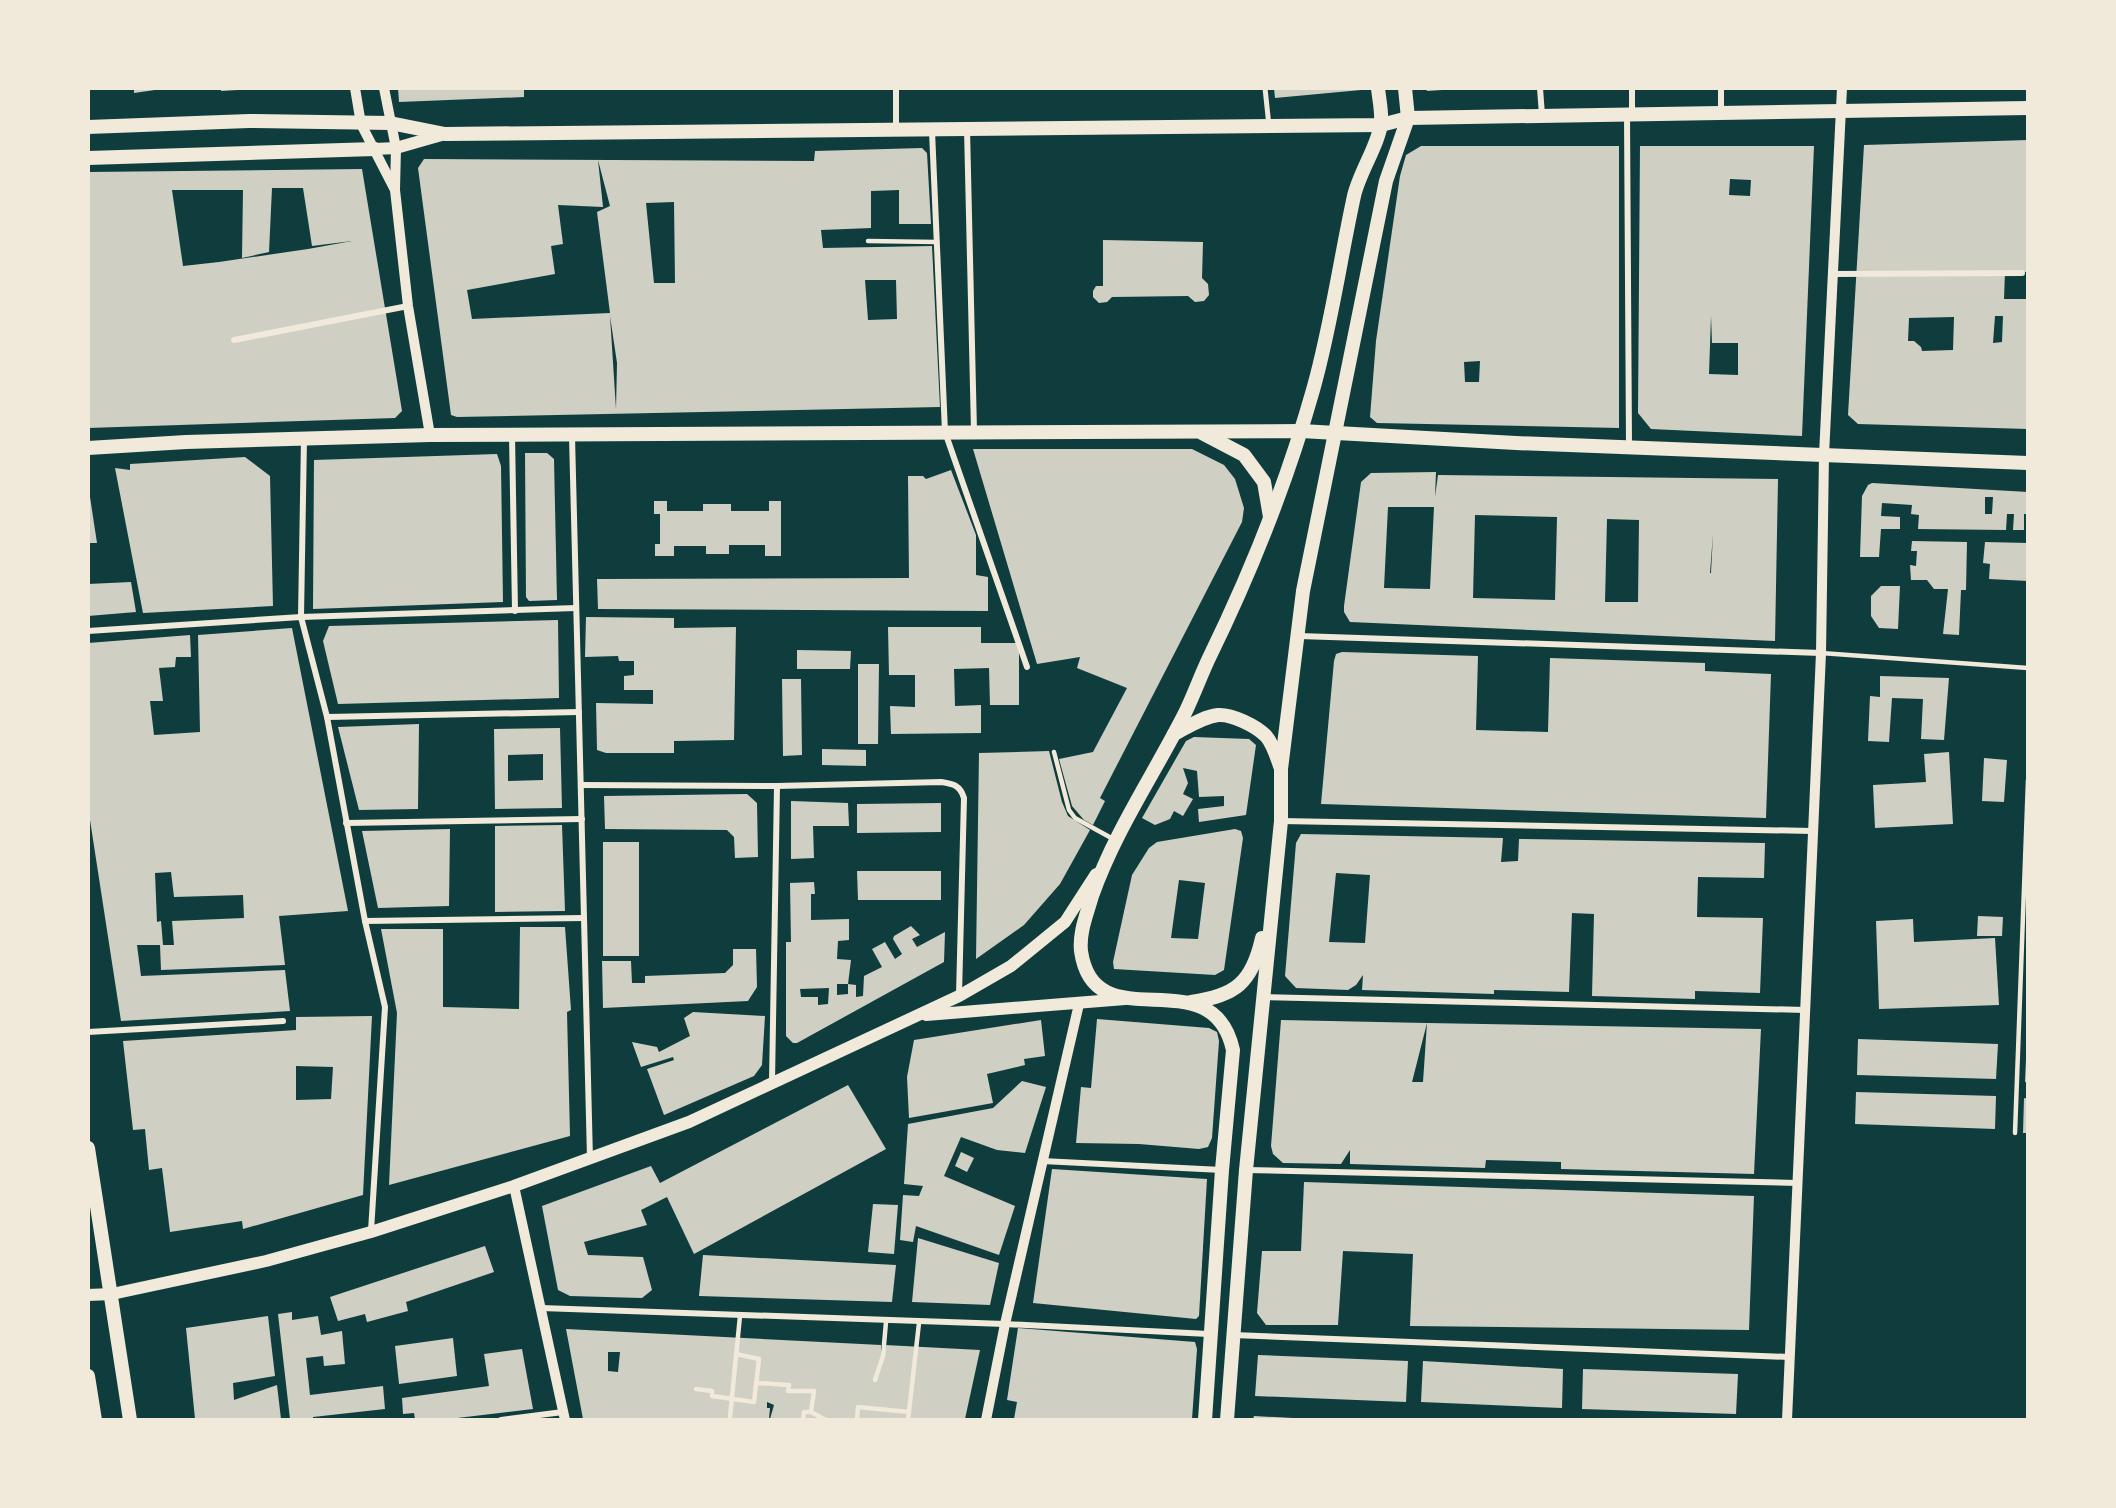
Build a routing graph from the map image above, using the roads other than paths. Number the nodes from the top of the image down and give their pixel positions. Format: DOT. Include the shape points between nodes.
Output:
graph roads {
  1 [pos="355,88"];
  2 [pos="384,88"];
  3 [pos="896,88"];
  4 [pos="1265,88"];
  5 [pos="1378,88"];
  6 [pos="1405,88"];
  7 [pos="1540,88"];
  8 [pos="1632,88"];
  9 [pos="1721,88"];
  10 [pos="1842,88"];
  11 [pos="2028,108"];
  12 [pos="1841,111"];
  13 [pos="1720,112"];
  14 [pos="1630,114"];
  15 [pos="1542,116"];
  16 [pos="1408,118"];
  17 [pos="390,123"];
  18 [pos="361,124"];
  19 [pos="1381,124"];
  20 [pos="1269,126"];
  21 [pos="88,127"];
  22 [pos="967,128"];
  23 [pos="896,129"];
  24 [pos="932,130"];
  25 [pos="445,134"];
  26 [pos="396,148"];
  27 [pos="375,149"];
  28 [pos="88,158"];
  29 [pos="395,190"];
  30 [pos="868,241"];
  31 [pos="937,242"];
  32 [pos="2022,273"];
  33 [pos="1833,274"];
  34 [pos="408,306"];
  35 [pos="234,340"];
  36 [pos="974,431"];
  37 [pos="1300,431"];
  38 [pos="945,432"];
  39 [pos="1201,432"];
  40 [pos="1336,432"];
  41 [pos="430,435"];
  42 [pos="512,435"];
  43 [pos="572,435"];
  44 [pos="304,438"];
  45 [pos="1629,446"];
  46 [pos="88,448"];
  47 [pos="1824,455"];
  48 [pos="2028,463"];
  49 [pos="1270,519"];
  50 [pos="576,609"];
  51 [pos="515,611"];
  52 [pos="301,617"];
  53 [pos="88,631"];
  54 [pos="1299,636"];
  55 [pos="1821,653"];
  56 [pos="1027,668"];
  57 [pos="2028,668"];
  58 [pos="579,712"];
  59 [pos="327,717"];
  60 [pos="1172,735"];
  61 [pos="1054,752"];
  62 [pos="1281,769"];
  63 [pos="2028,780"];
  64 [pos="581,785"];
  65 [pos="777,786"];
  66 [pos="582,819"];
  67 [pos="1281,820"];
  68 [pos="346,823"];
  69 [pos="1812,831"];
  70 [pos="1114,840"];
  71 [pos="1104,862"];
  72 [pos="1275,881"];
  73 [pos="584,918"];
  74 [pos="365,921"];
  75 [pos="959,996"];
  76 [pos="1261,997"];
  77 [pos="1125,999"];
  78 [pos="1191,1002"];
  79 [pos="1079,1004"];
  80 [pos="1805,1011"];
  81 [pos="913,1016"];
  82 [pos="283,1021"];
  83 [pos="88,1032"];
  84 [pos="772,1083"];
  85 [pos="2015,1133"];
  86 [pos="88,1148"];
  87 [pos="590,1159"];
  88 [pos="1042,1161"];
  89 [pos="1222,1170"];
  90 [pos="1246,1170"];
  91 [pos="1797,1183"];
  92 [pos="514,1186"];
  93 [pos="371,1232"];
  94 [pos="88,1294"];
  95 [pos="112,1294"];
  96 [pos="541,1308"];
  97 [pos="740,1316"];
  98 [pos="886,1322"];
  99 [pos="919,1323"];
  100 [pos="1005,1324"];
  101 [pos="1209,1334"];
  102 [pos="1232,1335"];
  103 [pos="736,1354"];
  104 [pos="1789,1357"];
  105 [pos="88,1376"];
  106 [pos="875,1380"];
  107 [pos="756,1383"];
  108 [pos="696,1389"];
  109 [pos="733,1398"];
  110 [pos="811,1412"];
  111 [pos="909,1412"];
  112 [pos="564,1416"];
  113 [pos="730,1417"];
  114 [pos="95,1419"];
  115 [pos="130,1419"];
  116 [pos="501,1419"];
  117 [pos="803,1419"];
  118 [pos="826,1419"];
  119 [pos="857,1419"];
  120 [pos="908,1419"];
  121 [pos="986,1419"];
  122 [pos="1205,1419"];
  123 [pos="1227,1419"];
  124 [pos="1786,1419"];
  1 -- 18 [label="street"];
  2 -- 17 [label="street"];
  3 -- 23 [label="street"];
  4 -- 20 [label="street"];
  5 -- 19 [label="main road"];
  6 -- 16 [label="main road"];
  7 -- 15 [label="street"];
  8 -- 14 [label="street"];
  9 -- 13 [label="street"];
  10 -- 12 [label="street"];
  11 -- 12 [label="main road"];
  12 -- 13 [label="main road"];
  12 -- 33 [label="street"];
  13 -- 14 [label="main road"];
  14 -- 15 [label="main road"];
  14 -- 45 [label="street"];
  15 -- 16 [label="main road"];
  16 -- 19 [label="main road"];
  16 -- 40 [label="main road" via="1386,181"];
  17 -- 18 [label="main road"];
  17 -- 25 [label="main road"];
  17 -- 26 [label="street"];
  18 -- 21 [label="main road" via="249,121"];
  18 -- 27 [label="street"];
  19 -- 20 [label="main road"];
  19 -- 37 [label="main road" via="1356,184 1314,387"];
  20 -- 22 [label="main road"];
  22 -- 24 [label="main road"];
  22 -- 36 [label="street"];
  23 -- 24 [label="main road"];
  23 -- 25 [label="main road"];
  24 -- 31 [label="street"];
  25 -- 26 [label="main road"];
  26 -- 27 [label="main road"];
  26 -- 29 [label="street"];
  27 -- 28 [label="main road"];
  27 -- 29 [label="street"];
  29 -- 34 [label="street"];
  30 -- 31 [label="lane"];
  31 -- 38 [label="street"];
  32 -- 33 [label="street"];
  33 -- 47 [label="street"];
  34 -- 35 [label="street"];
  34 -- 41 [label="street"];
  36 -- 38 [label="main road"];
  36 -- 39 [label="main road"];
  37 -- 39 [label="main road"];
  37 -- 40 [label="main road"];
  37 -- 49 [label="main road"];
  38 -- 43 [label="main road"];
  38 -- 56 [label="street"];
  39 -- 49 [label="main road" via="1244,455 1264,482"];
  40 -- 45 [label="main road"];
  40 -- 54 [label="main road" via="1303,591"];
  41 -- 42 [label="main road"];
  41 -- 44 [label="main road"];
  42 -- 43 [label="main road"];
  42 -- 51 [label="street"];
  43 -- 50 [label="street"];
  44 -- 46 [label="main road"];
  44 -- 52 [label="street"];
  45 -- 47 [label="main road"];
  47 -- 48 [label="main road"];
  47 -- 55 [label="street"];
  49 -- 60 [label="main road" via="1240,595"];
  50 -- 51 [label="street"];
  50 -- 58 [label="street"];
  51 -- 52 [label="street"];
  52 -- 53 [label="street"];
  52 -- 59 [label="street"];
  54 -- 55 [label="street"];
  54 -- 62 [label="main road"];
  55 -- 57 [label="lane"];
  55 -- 69 [label="street"];
  58 -- 59 [label="street"];
  58 -- 64 [label="street"];
  59 -- 68 [label="street"];
  60 -- 62 [label="main road" via="1199,720 1220,715 1241,721 1264,734"];
  60 -- 70 [label="main road"];
  61 -- 70 [label="lane" via="1069,810 1075,818"];
  62 -- 67 [label="main road"];
  63 -- 85 [label="lane"];
  64 -- 65 [label="street"];
  64 -- 66 [label="street"];
  65 -- 75 [label="street" via="941,782 962,789"];
  65 -- 84 [label="street"];
  66 -- 68 [label="street"];
  66 -- 73 [label="street"];
  67 -- 69 [label="street"];
  67 -- 72 [label="main road"];
  68 -- 74 [label="street"];
  69 -- 80 [label="street"];
  70 -- 71 [label="main road"];
  71 -- 75 [label="main road" via="1065,922 1011,966"];
  71 -- 77 [label="main road" via="1083,926 1081,951 1089,974 1104,990"];
  72 -- 76 [label="main road"];
  72 -- 78 [label="main road" via="1251,971 1236,989 1215,999"];
  73 -- 74 [label="street"];
  73 -- 87 [label="street"];
  74 -- 93 [label="street" via="385,1007"];
  75 -- 81 [label="main road"];
  76 -- 80 [label="street"];
  76 -- 90 [label="main road"];
  77 -- 78 [label="main road"];
  77 -- 79 [label="main road"];
  78 -- 89 [label="main road" via="1220,1017 1233,1050"];
  79 -- 81 [label="main road"];
  79 -- 88 [label="street"];
  80 -- 91 [label="street"];
  81 -- 84 [label="main road"];
  82 -- 83 [label="street"];
  84 -- 87 [label="main road" via="689,1122"];
  86 -- 95 [label="main road"];
  87 -- 92 [label="main road"];
  88 -- 89 [label="street"];
  88 -- 100 [label="street"];
  89 -- 101 [label="main road"];
  90 -- 91 [label="street"];
  90 -- 102 [label="main road"];
  91 -- 104 [label="street"];
  92 -- 93 [label="main road"];
  92 -- 96 [label="street"];
  93 -- 95 [label="main road" via="266,1261"];
  94 -- 95 [label="main road"];
  95 -- 115 [label="main road"];
  96 -- 97 [label="street"];
  96 -- 112 [label="street"];
  97 -- 98 [label="street"];
  97 -- 103 [label="lane"];
  98 -- 99 [label="street"];
  98 -- 106 [label="lane" via="883,1356"];
  99 -- 100 [label="street"];
  99 -- 111 [label="lane"];
  100 -- 101 [label="street"];
  100 -- 121 [label="street"];
  101 -- 122 [label="main road"];
  102 -- 104 [label="street"];
  102 -- 123 [label="main road"];
  103 -- 107 [label="lane" via="759,1359"];
  103 -- 109 [label="lane"];
  104 -- 124 [label="street"];
  105 -- 114 [label="main road"];
  107 -- 109 [label="lane" via="754,1402"];
  107 -- 110 [label="lane" via="789,1385 788,1391 814,1391"];
  108 -- 109 [label="lane" via="712,1391 711,1396"];
  109 -- 113 [label="lane"];
  110 -- 117 [label="lane" via="804,1412"];
  110 -- 118 [label="lane"];
  111 -- 119 [label="lane" via="858,1407"];
  111 -- 120 [label="lane"];
  112 -- 116 [label="street"];
}
